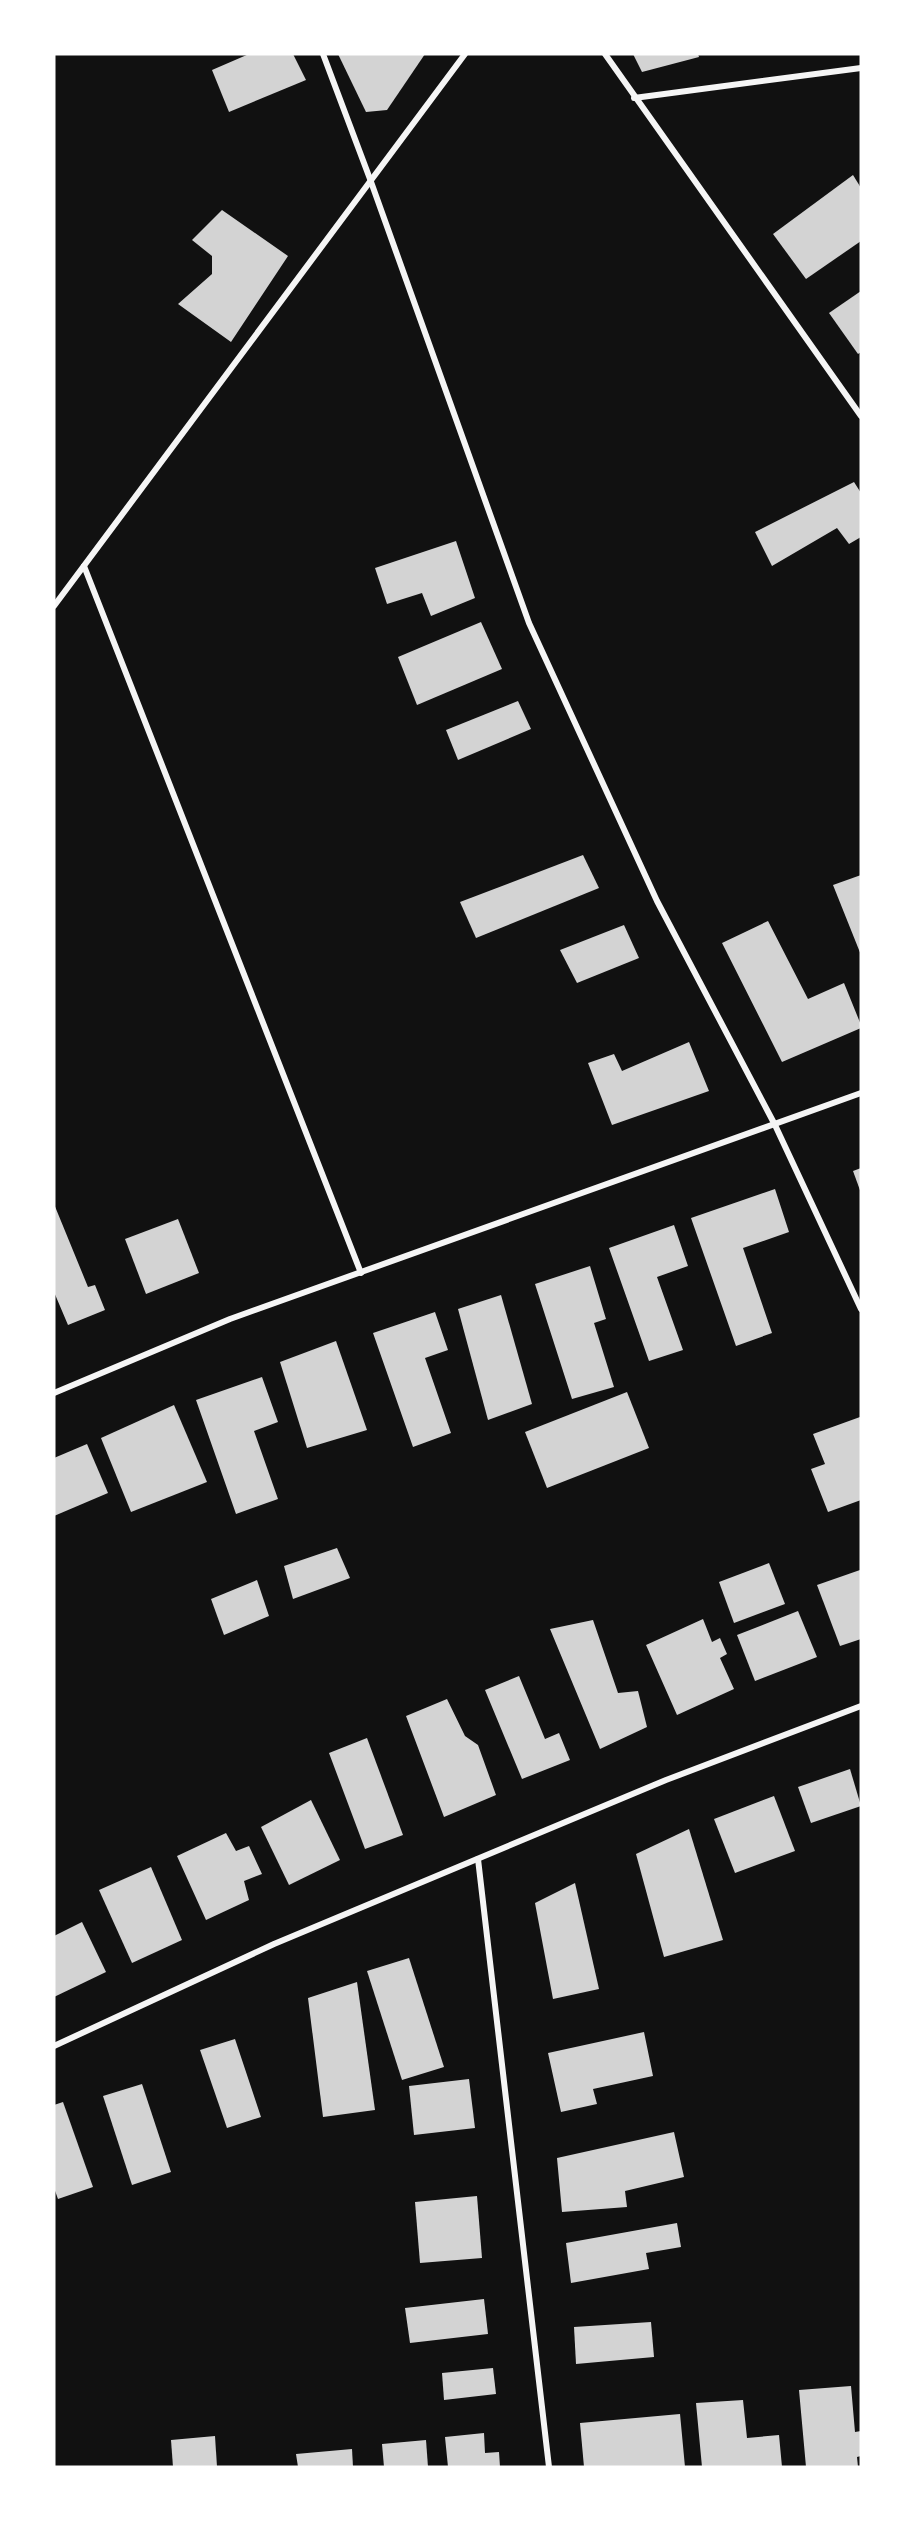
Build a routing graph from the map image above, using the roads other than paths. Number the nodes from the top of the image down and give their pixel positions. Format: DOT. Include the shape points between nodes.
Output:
graph roads {
  1 [pos="323,54"];
  2 [pos="465,54"];
  3 [pos="605,54"];
  4 [pos="861,68"];
  5 [pos="634,98"];
  6 [pos="370,179"];
  7 [pos="861,416"];
  8 [pos="84,566"];
  9 [pos="54,606"];
  10 [pos="861,1093"];
  11 [pos="775,1125"];
  12 [pos="362,1273"];
  13 [pos="861,1310"];
  14 [pos="54,1393"];
  15 [pos="861,1706"];
  16 [pos="478,1858"];
  17 [pos="54,2046"];
  18 [pos="549,2467"];
  1 -- 6 [label="street"];
  2 -- 6 [label="street"];
  3 -- 5 [label="street"];
  4 -- 5 [label="street"];
  5 -- 7 [label="street"];
  6 -- 8 [label="street"];
  6 -- 11 [label="street" via="529,623 657,901"];
  8 -- 9 [label="street"];
  8 -- 12 [label="street"];
  10 -- 11 [label="street"];
  11 -- 12 [label="street"];
  11 -- 13 [label="street"];
  12 -- 14 [label="street" via="230,1318"];
  15 -- 16 [label="street" via="666,1780"];
  16 -- 17 [label="street" via="274,1944"];
  16 -- 18 [label="street"];
}
